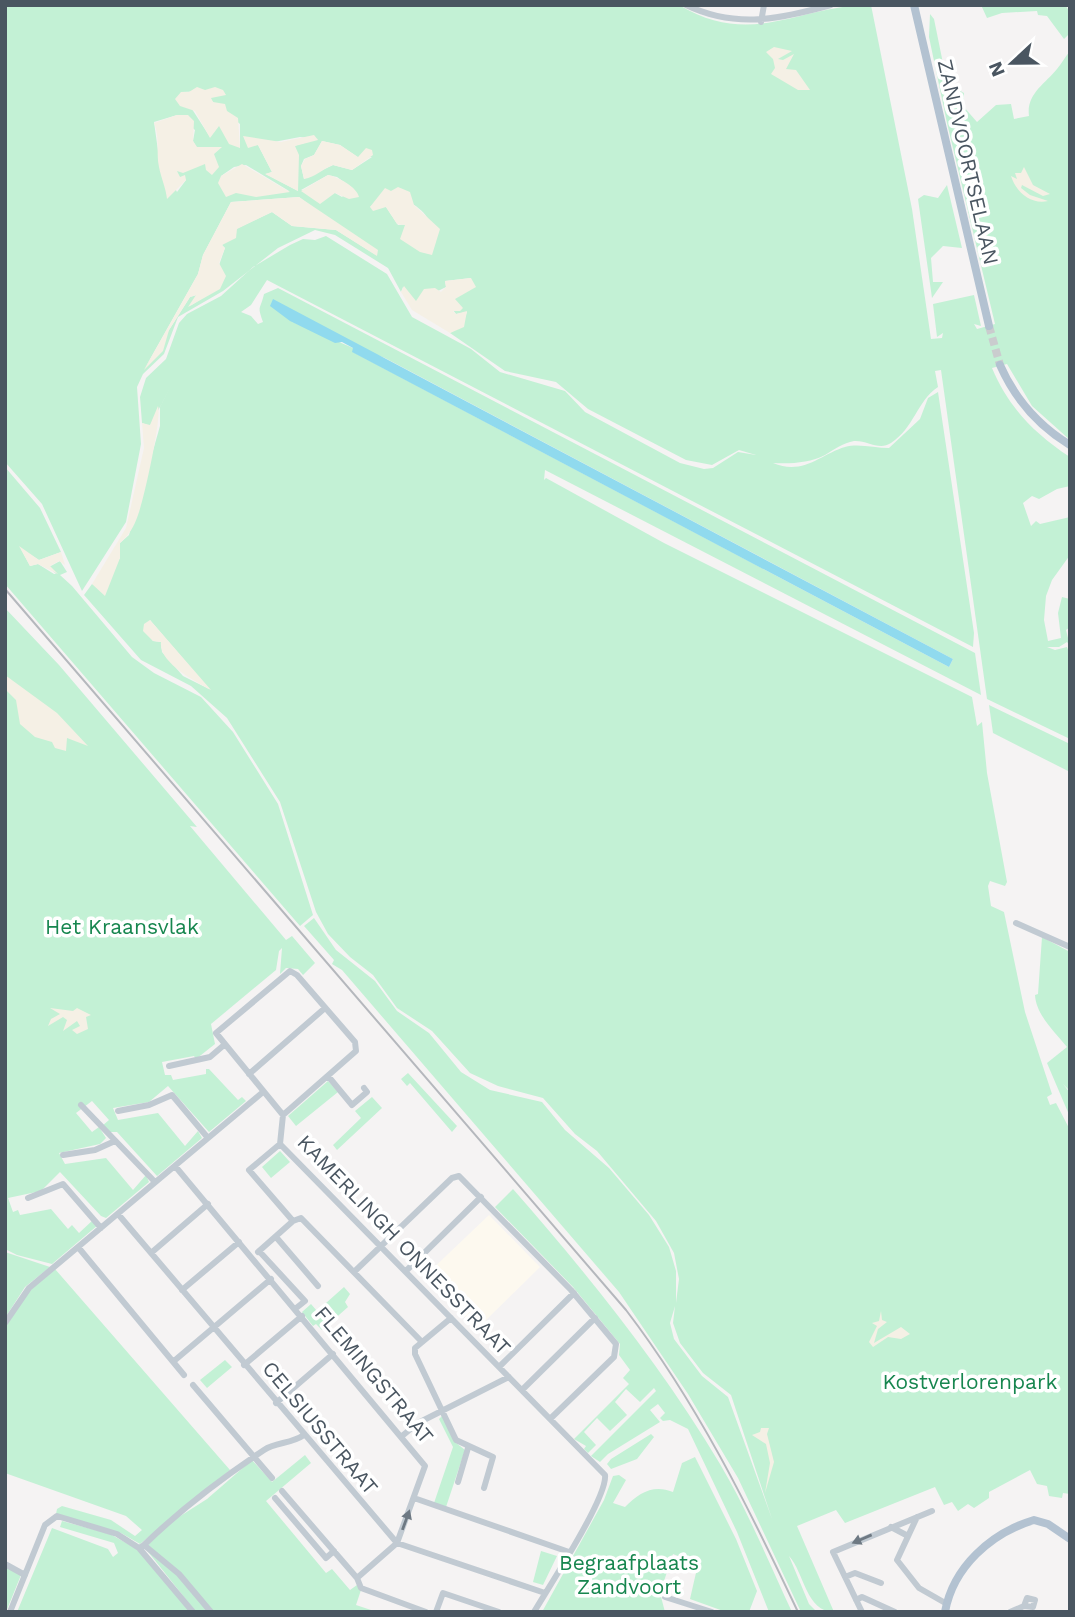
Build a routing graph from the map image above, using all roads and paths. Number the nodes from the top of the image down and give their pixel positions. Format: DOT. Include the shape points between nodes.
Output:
graph roads {
  1 [pos="686,5"];
  2 [pos="764,5"];
  3 [pos="831,5"];
  4 [pos="914,5"];
  5 [pos="761,22"];
  6 [pos="989,326"];
  7 [pos="1000,365"];
  8 [pos="1070,445"];
  9 [pos="1016,923"];
  10 [pos="1070,947"];
  11 [pos="325,1008"];
  12 [pos="224,1045"];
  13 [pos="169,1066"];
  14 [pos="249,1074"];
  15 [pos="328,1076"];
  16 [pos="364,1088"];
  17 [pos="263,1092"];
  18 [pos="81,1105"];
  19 [pos="118,1111"];
  20 [pos="283,1115"];
  21 [pos="208,1138"];
  22 [pos="115,1141"];
  23 [pos="280,1143"];
  24 [pos="63,1155"];
  25 [pos="175,1166"];
  26 [pos="155,1182"];
  27 [pos="481,1197"];
  28 [pos="28,1198"];
  29 [pos="208,1204"];
  30 [pos="118,1214"];
  31 [pos="293,1221"];
  32 [pos="101,1228"];
  33 [pos="276,1237"];
  34 [pos="239,1242"];
  35 [pos="78,1247"];
  36 [pos="382,1247"];
  37 [pos="259,1251"];
  38 [pos="151,1253"];
  39 [pos="252,1257"];
  40 [pos="406,1271"];
  41 [pos="354,1272"];
  42 [pos="271,1279"];
  43 [pos="318,1286"];
  44 [pos="182,1290"];
  45 [pos="574,1293"];
  46 [pos="295,1309"];
  47 [pos="302,1317"];
  48 [pos="451,1318"];
  49 [pos="595,1318"];
  50 [pos="5,1323"];
  51 [pos="214,1327"];
  52 [pos="422,1342"];
  53 [pos="333,1354"];
  54 [pos="174,1361"];
  55 [pos="244,1365"];
  56 [pos="499,1367"];
  57 [pos="184,1375"];
  58 [pos="509,1377"];
  59 [pos="193,1385"];
  60 [pos="522,1390"];
  61 [pos="276,1403"];
  62 [pos="443,1411"];
  63 [pos="550,1419"];
  64 [pos="304,1435"];
  65 [pos="402,1436"];
  66 [pos="468,1448"];
  67 [pos="256,1457"];
  68 [pos="272,1478"];
  69 [pos="458,1482"];
  70 [pos="484,1488"];
  71 [pos="282,1491"];
  72 [pos="275,1498"];
  73 [pos="414,1498"];
  74 [pos="295,1506"];
  75 [pos="932,1511"];
  76 [pos="287,1513"];
  77 [pos="917,1517"];
  78 [pos="891,1527"];
  79 [pos="908,1536"];
  80 [pos="1070,1539"];
  81 [pos="397,1543"];
  82 [pos="142,1546"];
  83 [pos="334,1551"];
  84 [pos="569,1552"];
  85 [pos="5,1564"];
  86 [pos="25,1575"];
  87 [pos="845,1577"];
  88 [pos="357,1578"];
  89 [pos="881,1583"];
  90 [pos="545,1593"];
  91 [pos="665,1597"];
  92 [pos="856,1600"];
  93 [pos="1024,1606"];
  94 [pos="946,1608"];
  95 [pos="699,1610"];
  96 [pos="493,1611"];
  97 [pos="10,1612"];
  98 [pos="193,1612"];
  99 [pos="211,1612"];
  100 [pos="426,1612"];
  101 [pos="436,1612"];
  102 [pos="534,1612"];
  103 [pos="712,1612"];
  104 [pos="862,1612"];
  105 [pos="895,1612"];
  106 [pos="1010,1612"];
  1 -- 5 [label="street" via="718,17"];
  2 -- 5 [label="street"];
  3 -- 5 [label="street"];
  4 -- 6 [label="main road, ZANDVOORTSELAAN"];
  7 -- 8 [label="main road" via="1031,414"];
  9 -- 10 [label="street"];
  11 -- 12 [label="street, KAMERLINGH ONNESSTRAAT" via="290,971 216,1033"];
  11 -- 14 [label="street"];
  11 -- 15 [label="street" via="355,1042 356,1051"];
  12 -- 13 [label="street" via="210,1057"];
  12 -- 14 [label="street, KAMERLINGH ONNESSTRAAT"];
  14 -- 17 [label="street, KAMERLINGH ONNESSTRAAT"];
  15 -- 16 [label="street" via="352,1105 367,1092"];
  15 -- 20 [label="street"];
  17 -- 20 [label="street, KAMERLINGH ONNESSTRAAT"];
  17 -- 21 [label="street"];
  18 -- 22 [label="street"];
  19 -- 21 [label="street" via="172,1095"];
  20 -- 23 [label="street, KAMERLINGH ONNESSTRAAT"];
  21 -- 25 [label="street"];
  22 -- 24 [label="street"];
  22 -- 26 [label="street"];
  23 -- 31 [label="street" via="249,1170"];
  23 -- 36 [label="street, KAMERLINGH ONNESSTRAAT"];
  25 -- 26 [label="street"];
  25 -- 29 [label="street, FLEMINGSTRAAT"];
  26 -- 30 [label="street"];
  27 -- 36 [label="street" via="455,1175"];
  27 -- 40 [label="street"];
  27 -- 45 [label="street"];
  28 -- 32 [label="street" via="63,1184"];
  29 -- 34 [label="street, FLEMINGSTRAAT"];
  29 -- 38 [label="street"];
  30 -- 32 [label="street"];
  30 -- 38 [label="street, CELSIUSSTRAAT"];
  31 -- 33 [label="street"];
  31 -- 41 [label="street" via="301,1217"];
  32 -- 35 [label="street"];
  33 -- 37 [label="street"];
  33 -- 43 [label="street"];
  34 -- 39 [label="street, FLEMINGSTRAAT"];
  34 -- 44 [label="street"];
  35 -- 50 [label="street" via="29,1288"];
  35 -- 54 [label="street"];
  36 -- 40 [label="street, KAMERLINGH ONNESSTRAAT"];
  36 -- 41 [label="street"];
  37 -- 39 [label="street"];
  37 -- 46 [label="street, FLEMINGSTRAAT" via="305,1301"];
  38 -- 44 [label="street, CELSIUSSTRAAT"];
  39 -- 42 [label="street, FLEMINGSTRAAT"];
  40 -- 48 [label="street, KAMERLINGH ONNESSTRAAT"];
  41 -- 52 [label="street"];
  42 -- 46 [label="street, FLEMINGSTRAAT"];
  42 -- 51 [label="street"];
  44 -- 51 [label="street, CELSIUSSTRAAT"];
  45 -- 49 [label="street"];
  45 -- 56 [label="street"];
  46 -- 47 [label="street, FLEMINGSTRAAT"];
  47 -- 53 [label="street, FLEMINGSTRAAT"];
  47 -- 55 [label="street"];
  48 -- 52 [label="street"];
  48 -- 56 [label="street, KAMERLINGH ONNESSTRAAT"];
  49 -- 60 [label="street"];
  49 -- 63 [label="street" via="616,1344 616,1354"];
  51 -- 54 [label="street"];
  51 -- 55 [label="street, CELSIUSSTRAAT"];
  52 -- 62 [label="street" via="415,1354"];
  53 -- 61 [label="street"];
  53 -- 65 [label="street, FLEMINGSTRAAT"];
  54 -- 57 [label="street"];
  55 -- 61 [label="street, CELSIUSSTRAAT"];
  56 -- 58 [label="street, KAMERLINGH ONNESSTRAAT"];
  58 -- 60 [label="street, KAMERLINGH ONNESSTRAAT"];
  58 -- 62 [label="street"];
  59 -- 67 [label="street"];
  60 -- 63 [label="street, KAMERLINGH ONNESSTRAAT"];
  61 -- 64 [label="street, CELSIUSSTRAAT"];
  62 -- 65 [label="street"];
  62 -- 66 [label="street" via="456,1440"];
  63 -- 84 [label="street, KAMERLINGH ONNESSTRAAT" via="605,1475 605,1484"];
  64 -- 67 [label="street"];
  64 -- 81 [label="street, CELSIUSSTRAAT"];
  65 -- 73 [label="street, FLEMINGSTRAAT" via="425,1466"];
  66 -- 69 [label="street"];
  66 -- 70 [label="street" via="493,1457"];
  67 -- 68 [label="street"];
  67 -- 82 [label="street"];
  71 -- 74 [label="street"];
  72 -- 76 [label="street"];
  81 -- 73 [label="street, FLEMINGSTRAAT, one-way"];
  73 -- 84 [label="street"];
  74 -- 76 [label="street"];
  74 -- 83 [label="street"];
  75 -- 77 [label="street"];
  76 -- 83 [label="street" via="326,1558"];
  77 -- 78 [label="street"];
  77 -- 79 [label="street"];
  78 -- 79 [label="street"];
  78 -- 87 [label="street, one-way" via="833,1552"];
  79 -- 94 [label="street" via="897,1557 899,1565"];
  80 -- 94 [label="main road" via="1048,1524 1024,1523 962,1568"];
  81 -- 88 [label="street"];
  81 -- 90 [label="street"];
  82 -- 86 [label="street" via="57,1516 45,1525"];
  82 -- 98 [label="street"];
  82 -- 99 [label="street" via="179,1574"];
  83 -- 88 [label="street"];
  84 -- 90 [label="street"];
  85 -- 86 [label="street"];
  86 -- 97 [label="street"];
  87 -- 89 [label="street" via="855,1573"];
  87 -- 92 [label="street"];
  88 -- 100 [label="street" via="360,1588"];
  90 -- 102 [label="street"];
  91 -- 95 [label="street"];
  92 -- 104 [label="street"];
  92 -- 105 [label="street" via="862,1597"];
  93 -- 106 [label="street"];
  95 -- 103 [label="street"];
  96 -- 101 [label="street" via="443,1592"];
}
